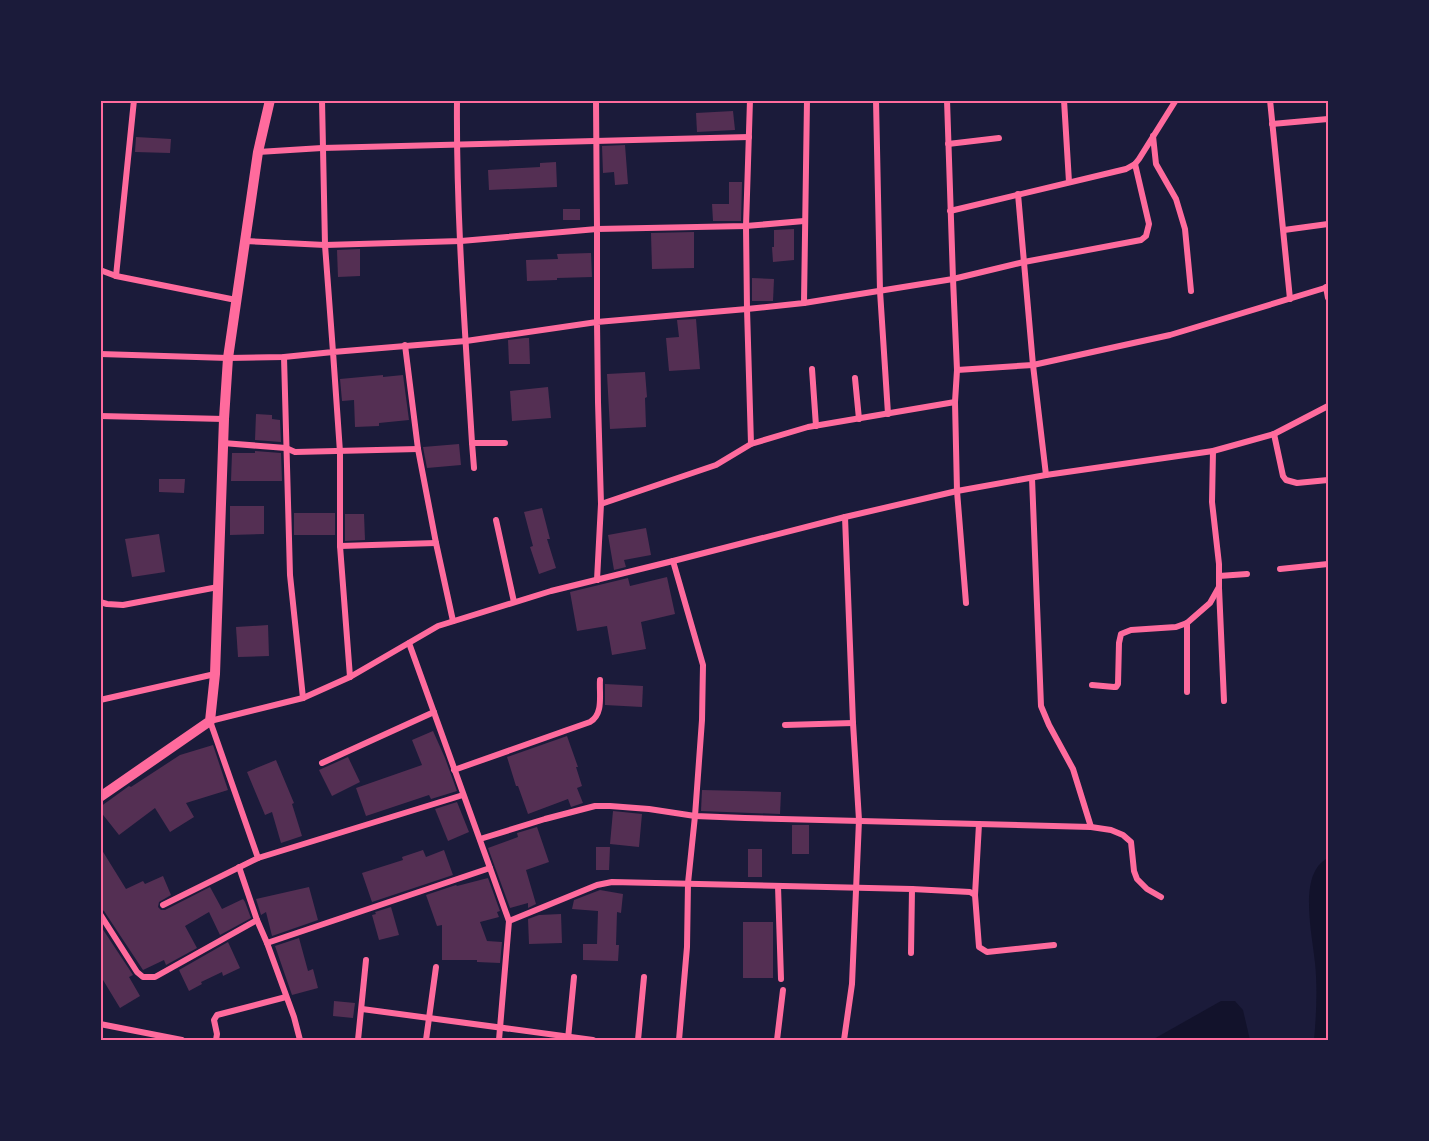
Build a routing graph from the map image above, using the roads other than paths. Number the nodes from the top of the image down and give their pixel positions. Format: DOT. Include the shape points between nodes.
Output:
graph roads {
  1 [pos="134,100"];
  2 [pos="270,100"];
  3 [pos="322,100"];
  4 [pos="457,100"];
  5 [pos="596,100"];
  6 [pos="750,100"];
  7 [pos="807,100"];
  8 [pos="876,100"];
  9 [pos="947,100"];
  10 [pos="1064,100"];
  11 [pos="1176,100"];
  12 [pos="1270,100"];
  13 [pos="1329,119"];
  14 [pos="1272,124"];
  15 [pos="1153,135"];
  16 [pos="749,137"];
  17 [pos="999,138"];
  18 [pos="597,140"];
  19 [pos="456,144"];
  20 [pos="948,144"];
  21 [pos="322,148"];
  22 [pos="258,152"];
  23 [pos="1135,164"];
  24 [pos="1069,182"];
  25 [pos="1018,194"];
  26 [pos="950,211"];
  27 [pos="804,221"];
  28 [pos="1329,224"];
  29 [pos="746,226"];
  30 [pos="597,229"];
  31 [pos="1284,230"];
  32 [pos="245,241"];
  33 [pos="461,241"];
  34 [pos="325,245"];
  35 [pos="1024,262"];
  36 [pos="100,270"];
  37 [pos="116,276"];
  38 [pos="953,279"];
  39 [pos="1327,287"];
  40 [pos="880,291"];
  41 [pos="1191,291"];
  42 [pos="1329,298"];
  43 [pos="1290,299"];
  44 [pos="236,300"];
  45 [pos="804,303"];
  46 [pos="747,309"];
  47 [pos="597,322"];
  48 [pos="466,341"];
  49 [pos="405,345"];
  50 [pos="333,352"];
  51 [pos="100,354"];
  52 [pos="284,357"];
  53 [pos="228,358"];
  54 [pos="1033,365"];
  55 [pos="812,369"];
  56 [pos="957,370"];
  57 [pos="855,378"];
  58 [pos="955,402"];
  59 [pos="1329,406"];
  60 [pos="888,414"];
  61 [pos="100,416"];
  62 [pos="224,419"];
  63 [pos="859,419"];
  64 [pos="816,426"];
  65 [pos="1274,434"];
  66 [pos="505,442"];
  67 [pos="223,443"];
  68 [pos="472,443"];
  69 [pos="751,444"];
  70 [pos="286,448"];
  71 [pos="418,449"];
  72 [pos="1214,451"];
  73 [pos="340,452"];
  74 [pos="474,468"];
  75 [pos="1046,475"];
  76 [pos="1032,478"];
  77 [pos="1329,480"];
  78 [pos="957,491"];
  79 [pos="601,504"];
  80 [pos="845,517"];
  81 [pos="496,520"];
  82 [pos="436,543"];
  83 [pos="339,546"];
  84 [pos="673,561"];
  85 [pos="1329,564"];
  86 [pos="1280,569"];
  87 [pos="1246,574"];
  88 [pos="1219,576"];
  89 [pos="597,580"];
  90 [pos="218,587"];
  91 [pos="1219,587"];
  92 [pos="100,602"];
  93 [pos="514,602"];
  94 [pos="966,603"];
  95 [pos="453,621"];
  96 [pos="1187,623"];
  97 [pos="409,643"];
  98 [pos="215,674"];
  99 [pos="350,677"];
  100 [pos="600,680"];
  101 [pos="1092,685"];
  102 [pos="1187,692"];
  103 [pos="303,698"];
  104 [pos="100,700"];
  105 [pos="1224,701"];
  106 [pos="434,712"];
  107 [pos="210,721"];
  108 [pos="853,723"];
  109 [pos="785,725"];
  110 [pos="322,763"];
  111 [pos="454,770"];
  112 [pos="463,795"];
  113 [pos="100,797"];
  114 [pos="694,816"];
  115 [pos="859,820"];
  116 [pos="979,824"];
  117 [pos="1090,827"];
  118 [pos="480,838"];
  119 [pos="258,858"];
  120 [pos="239,867"];
  121 [pos="490,868"];
  122 [pos="688,883"];
  123 [pos="778,886"];
  124 [pos="857,887"];
  125 [pos="912,889"];
  126 [pos="975,895"];
  127 [pos="1161,897"];
  128 [pos="164,905"];
  129 [pos="100,914"];
  130 [pos="257,920"];
  131 [pos="509,921"];
  132 [pos="267,944"];
  133 [pos="1054,945"];
  134 [pos="911,953"];
  135 [pos="366,960"];
  136 [pos="436,967"];
  137 [pos="574,977"];
  138 [pos="644,977"];
  139 [pos="782,979"];
  140 [pos="783,990"];
  141 [pos="286,997"];
  142 [pos="362,1009"];
  143 [pos="429,1018"];
  144 [pos="100,1023"];
  145 [pos="501,1028"];
  146 [pos="568,1039"];
  147 [pos="182,1041"];
  148 [pos="216,1041"];
  149 [pos="300,1041"];
  150 [pos="358,1041"];
  151 [pos="426,1041"];
  152 [pos="499,1041"];
  153 [pos="593,1041"];
  154 [pos="638,1041"];
  155 [pos="679,1041"];
  156 [pos="777,1041"];
  157 [pos="844,1041"];
  1 -- 37 [label="street"];
  2 -- 22 [label="street"];
  3 -- 21 [label="street"];
  4 -- 19 [label="street"];
  5 -- 18 [label="street"];
  6 -- 16 [label="street"];
  7 -- 27 [label="street"];
  8 -- 40 [label="street"];
  9 -- 20 [label="street"];
  10 -- 24 [label="street"];
  11 -- 15 [label="street"];
  12 -- 14 [label="street"];
  13 -- 14 [label="street"];
  14 -- 31 [label="street"];
  15 -- 23 [label="street"];
  15 -- 41 [label="street" via="1156,164 1176,199 1185,229"];
  16 -- 18 [label="street"];
  16 -- 29 [label="street"];
  17 -- 20 [label="street"];
  18 -- 19 [label="street"];
  18 -- 30 [label="street"];
  19 -- 21 [label="street"];
  19 -- 33 [label="street"];
  20 -- 26 [label="street"];
  21 -- 22 [label="street"];
  21 -- 34 [label="street"];
  22 -- 32 [label="street"];
  23 -- 24 [label="street"];
  23 -- 35 [label="street" via="1149,224 1146,236"];
  24 -- 25 [label="street"];
  25 -- 26 [label="street"];
  25 -- 35 [label="street"];
  26 -- 38 [label="street"];
  27 -- 29 [label="street"];
  27 -- 45 [label="street"];
  28 -- 31 [label="street"];
  29 -- 30 [label="street"];
  29 -- 46 [label="street"];
  30 -- 33 [label="street"];
  30 -- 47 [label="street"];
  31 -- 43 [label="street"];
  32 -- 34 [label="street"];
  32 -- 44 [label="street"];
  33 -- 34 [label="street"];
  33 -- 48 [label="street"];
  34 -- 50 [label="street"];
  35 -- 38 [label="street"];
  35 -- 54 [label="street"];
  36 -- 37 [label="street"];
  37 -- 44 [label="street"];
  38 -- 40 [label="street"];
  38 -- 56 [label="street"];
  39 -- 42 [label="street"];
  39 -- 43 [label="street"];
  40 -- 45 [label="street"];
  40 -- 60 [label="street"];
  43 -- 54 [label="street" via="1170,335"];
  44 -- 53 [label="street"];
  45 -- 46 [label="street"];
  46 -- 47 [label="street"];
  46 -- 69 [label="street"];
  47 -- 48 [label="street"];
  47 -- 79 [label="street"];
  48 -- 49 [label="street"];
  48 -- 68 [label="street"];
  49 -- 50 [label="street"];
  49 -- 71 [label="street"];
  50 -- 52 [label="street"];
  50 -- 73 [label="street"];
  51 -- 53 [label="street"];
  52 -- 53 [label="street"];
  52 -- 70 [label="street"];
  53 -- 62 [label="street"];
  54 -- 56 [label="street"];
  54 -- 75 [label="street"];
  55 -- 64 [label="street"];
  56 -- 58 [label="street"];
  57 -- 63 [label="street"];
  58 -- 60 [label="street"];
  58 -- 78 [label="street"];
  59 -- 65 [label="street"];
  60 -- 63 [label="street"];
  61 -- 62 [label="street"];
  62 -- 67 [label="street"];
  63 -- 64 [label="street"];
  64 -- 69 [label="street"];
  65 -- 72 [label="street"];
  65 -- 77 [label="street" via="1286,480"];
  66 -- 68 [label="street"];
  67 -- 70 [label="street"];
  67 -- 90 [label="street"];
  68 -- 74 [label="street"];
  69 -- 79 [label="street" via="716,465"];
  70 -- 73 [label="street" via="295,452"];
  70 -- 103 [label="street" via="290,575"];
  71 -- 73 [label="street"];
  71 -- 82 [label="street"];
  72 -- 75 [label="street"];
  72 -- 88 [label="street" via="1212,502"];
  73 -- 83 [label="street"];
  75 -- 76 [label="street"];
  76 -- 78 [label="street"];
  76 -- 117 [label="street" via="1041,705 1073,769"];
  78 -- 80 [label="street"];
  78 -- 94 [label="street"];
  79 -- 89 [label="street"];
  80 -- 84 [label="street"];
  80 -- 108 [label="street"];
  81 -- 93 [label="street"];
  82 -- 83 [label="street"];
  82 -- 95 [label="street"];
  83 -- 99 [label="street"];
  84 -- 89 [label="street"];
  84 -- 114 [label="street" via="703,665"];
  85 -- 86 [label="street"];
  87 -- 88 [label="street"];
  88 -- 91 [label="street"];
  89 -- 93 [label="street"];
  90 -- 92 [label="street" via="123,605"];
  90 -- 98 [label="street"];
  91 -- 96 [label="street" via="1210,603"];
  91 -- 105 [label="street"];
  93 -- 95 [label="street"];
  95 -- 97 [label="street"];
  96 -- 101 [label="street" via="1121,634 1118,684"];
  96 -- 102 [label="street"];
  97 -- 99 [label="street"];
  97 -- 106 [label="street"];
  98 -- 104 [label="street"];
  98 -- 107 [label="street"];
  99 -- 103 [label="street"];
  100 -- 111 [label="street" via="599,712 590,722"];
  103 -- 107 [label="street"];
  106 -- 110 [label="street"];
  106 -- 111 [label="street"];
  107 -- 113 [label="street"];
  107 -- 119 [label="street"];
  108 -- 109 [label="street"];
  108 -- 115 [label="street"];
  111 -- 112 [label="street"];
  112 -- 118 [label="street"];
  112 -- 119 [label="street"];
  114 -- 115 [label="street"];
  114 -- 118 [label="street" via="595,806"];
  114 -- 122 [label="street"];
  115 -- 116 [label="street"];
  115 -- 124 [label="street"];
  116 -- 117 [label="street"];
  116 -- 126 [label="street"];
  117 -- 127 [label="street" via="1123,835 1131,843 1137,879"];
  118 -- 121 [label="street"];
  119 -- 120 [label="street"];
  120 -- 128 [label="street"];
  120 -- 130 [label="street"];
  121 -- 131 [label="street"];
  121 -- 132 [label="street"];
  122 -- 123 [label="street"];
  122 -- 131 [label="street" via="597,885"];
  122 -- 155 [label="street"];
  123 -- 124 [label="street"];
  123 -- 139 [label="street"];
  124 -- 125 [label="street"];
  124 -- 157 [label="street" via="852,984"];
  125 -- 126 [label="street"];
  125 -- 134 [label="street"];
  126 -- 133 [label="street" via="979,947 983,950"];
  129 -- 130 [label="street" via="143,978 155,977"];
  130 -- 132 [label="street"];
  131 -- 145 [label="street"];
  132 -- 141 [label="street"];
  135 -- 142 [label="street"];
  136 -- 143 [label="street"];
  137 -- 146 [label="street"];
  138 -- 154 [label="street"];
  140 -- 156 [label="street"];
  141 -- 148 [label="street" via="217,1015"];
  141 -- 149 [label="street"];
  142 -- 143 [label="street"];
  142 -- 150 [label="street"];
  143 -- 145 [label="street"];
  143 -- 151 [label="street"];
  144 -- 147 [label="street"];
  145 -- 146 [label="street"];
  145 -- 152 [label="street"];
  146 -- 153 [label="street"];
}
